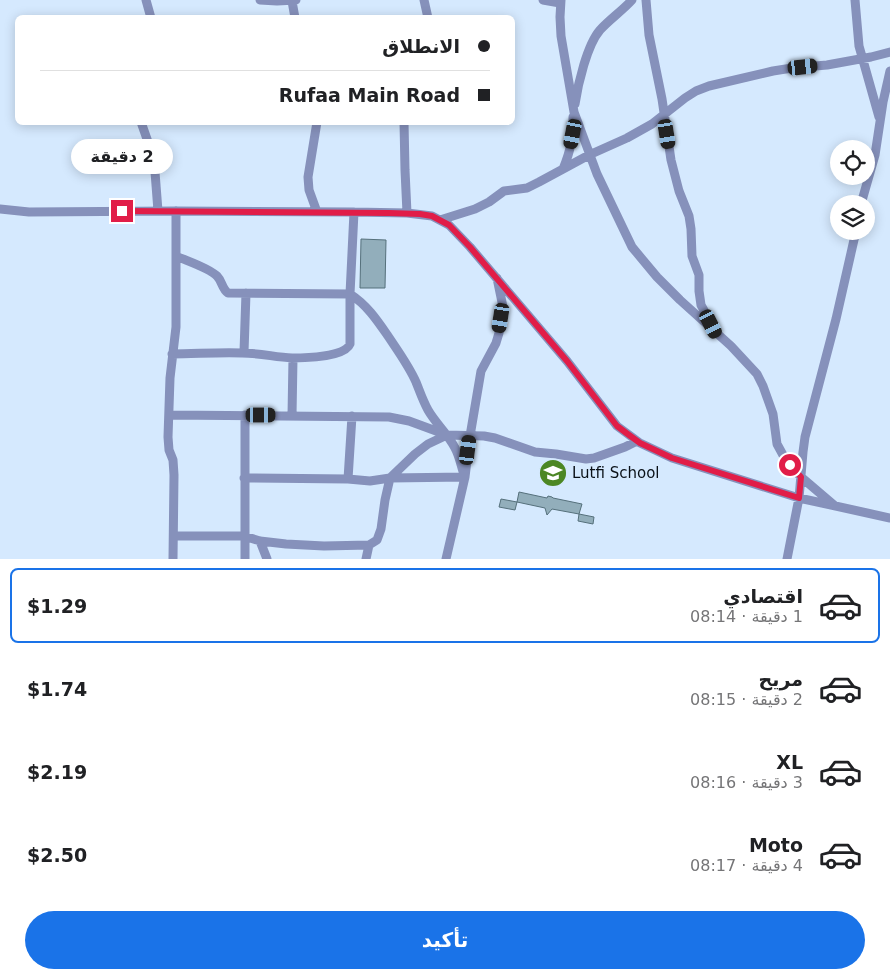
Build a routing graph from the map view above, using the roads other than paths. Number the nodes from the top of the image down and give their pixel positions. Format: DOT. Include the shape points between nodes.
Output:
graph roads {
  1 [pos="146,0"];
  2 [pos="260,0"];
  3 [pos="296,0"];
  4 [pos="424,0"];
  5 [pos="544,0"];
  6 [pos="632,0"];
  7 [pos="646,0"];
  8 [pos="855,0"];
  9 [pos="292,1"];
  10 [pos="560,1"];
  11 [pos="150,15"];
  12 [pos="294,15"];
  13 [pos="427,15"];
  14 [pos="890,52"];
  15 [pos="863,58"];
  16 [pos="890,71"];
  17 [pos="574,112"];
  18 [pos="665,114"];
  19 [pos="880,122"];
  20 [pos="142,125"];
  21 [pos="317,125"];
  22 [pos="404,125"];
  23 [pos="589,155"];
  24 [pos="563,169"];
  25 [pos="864,195"];
  26 [pos="0,210"];
  27 [pos="158,211"];
  28 [pos="176,211"];
  29 [pos="317,212"];
  30 [pos="354,212"];
  31 [pos="407,213"];
  32 [pos="440,220"];
  33 [pos="854,240"];
  34 [pos="176,256"];
  35 [pos="496,277"];
  36 [pos="246,293"];
  37 [pos="350,294"];
  38 [pos="716,333"];
  39 [pos="244,352"];
  40 [pos="172,354"];
  41 [pos="293,358"];
  42 [pos="169,415"];
  43 [pos="245,415"];
  44 [pos="292,416"];
  45 [pos="352,416"];
  46 [pos="447,435"];
  47 [pos="470,436"];
  48 [pos="637,441"];
  49 [pos="465,477"];
  50 [pos="801,477"];
  51 [pos="244,478"];
  52 [pos="390,478"];
  53 [pos="348,479"];
  54 [pos="799,498"];
  55 [pos="836,507"];
  56 [pos="888,519"];
  57 [pos="174,536"];
  58 [pos="244,536"];
  59 [pos="260,541"];
  60 [pos="369,545"];
  61 [pos="173,559"];
  62 [pos="245,559"];
  63 [pos="267,559"];
  64 [pos="366,559"];
  65 [pos="446,559"];
  66 [pos="787,559"];
  1 -- 11 [label="street"];
  2 -- 9 [label="street"];
  3 -- 9 [label="street"];
  4 -- 13 [label="street"];
  5 -- 10 [label="street"];
  6 -- 17 [label="street" via="599,32 592,44 580,78"];
  7 -- 18 [label="street" via="649,35"];
  8 -- 15 [label="street"];
  9 -- 12 [label="street"];
  10 -- 17 [label="street" via="561,36"];
  14 -- 15 [label="street"];
  15 -- 18 [label="street" via="773,71 709,86 685,98"];
  15 -- 19 [label="street"];
  16 -- 19 [label="street"];
  17 -- 23 [label="street"];
  17 -- 24 [label="street" via="573,134"];
  18 -- 23 [label="street" via="627,138"];
  18 -- 38 [label="street" via="671,160 689,216 701,305"];
  19 -- 25 [label="street"];
  20 -- 27 [label="street" via="154,159"];
  21 -- 29 [label="street" via="308,177"];
  22 -- 31 [label="street"];
  23 -- 24 [label="street"];
  23 -- 38 [label="street" via="632,247 657,277"];
  24 -- 32 [label="street" via="527,188 504,191 475,209"];
  26 -- 27 [label="street"];
  27 -- 28 [label="street"];
  28 -- 29 [label="street"];
  28 -- 34 [label="street"];
  29 -- 30 [label="street"];
  30 -- 31 [label="street"];
  30 -- 37 [label="street"];
  31 -- 32 [label="street"];
  32 -- 35 [label="street" via="457,233"];
  33 -- 50 [label="street" via="805,437"];
  34 -- 36 [label="street" via="214,274 225,291"];
  34 -- 40 [label="street" via="176,327"];
  35 -- 47 [label="street" via="503,307 499,333 481,371"];
  35 -- 48 [label="street" via="617,426"];
  36 -- 37 [label="street"];
  36 -- 39 [label="street"];
  37 -- 41 [label="street" via="349,348 332,354"];
  37 -- 46 [label="street" via="371,311 401,354 427,409"];
  38 -- 50 [label="street" via="757,374 773,414 777,444"];
  39 -- 40 [label="street"];
  39 -- 41 [label="street"];
  40 -- 42 [label="street"];
  41 -- 44 [label="street"];
  42 -- 43 [label="street"];
  42 -- 57 [label="street" via="169,450 174,475"];
  43 -- 44 [label="street"];
  43 -- 51 [label="street"];
  44 -- 45 [label="street"];
  45 -- 46 [label="street" via="389,417"];
  45 -- 53 [label="street"];
  46 -- 47 [label="street"];
  46 -- 49 [label="street" via="459,456"];
  46 -- 52 [label="street" via="428,444"];
  47 -- 48 [label="street" via="494,438 535,452 586,459"];
  47 -- 49 [label="street"];
  48 -- 54 [label="street" via="672,458"];
  49 -- 52 [label="street"];
  49 -- 65 [label="street"];
  50 -- 54 [label="street"];
  50 -- 55 [label="street"];
  51 -- 53 [label="street"];
  51 -- 58 [label="street"];
  52 -- 53 [label="street"];
  52 -- 60 [label="street" via="381,529 377,540"];
  54 -- 55 [label="street"];
  54 -- 66 [label="street"];
  55 -- 56 [label="street"];
  57 -- 58 [label="street"];
  57 -- 61 [label="street"];
  58 -- 59 [label="street"];
  58 -- 62 [label="street"];
  59 -- 60 [label="street" via="324,546"];
  59 -- 63 [label="street"];
  60 -- 64 [label="street"];
}
